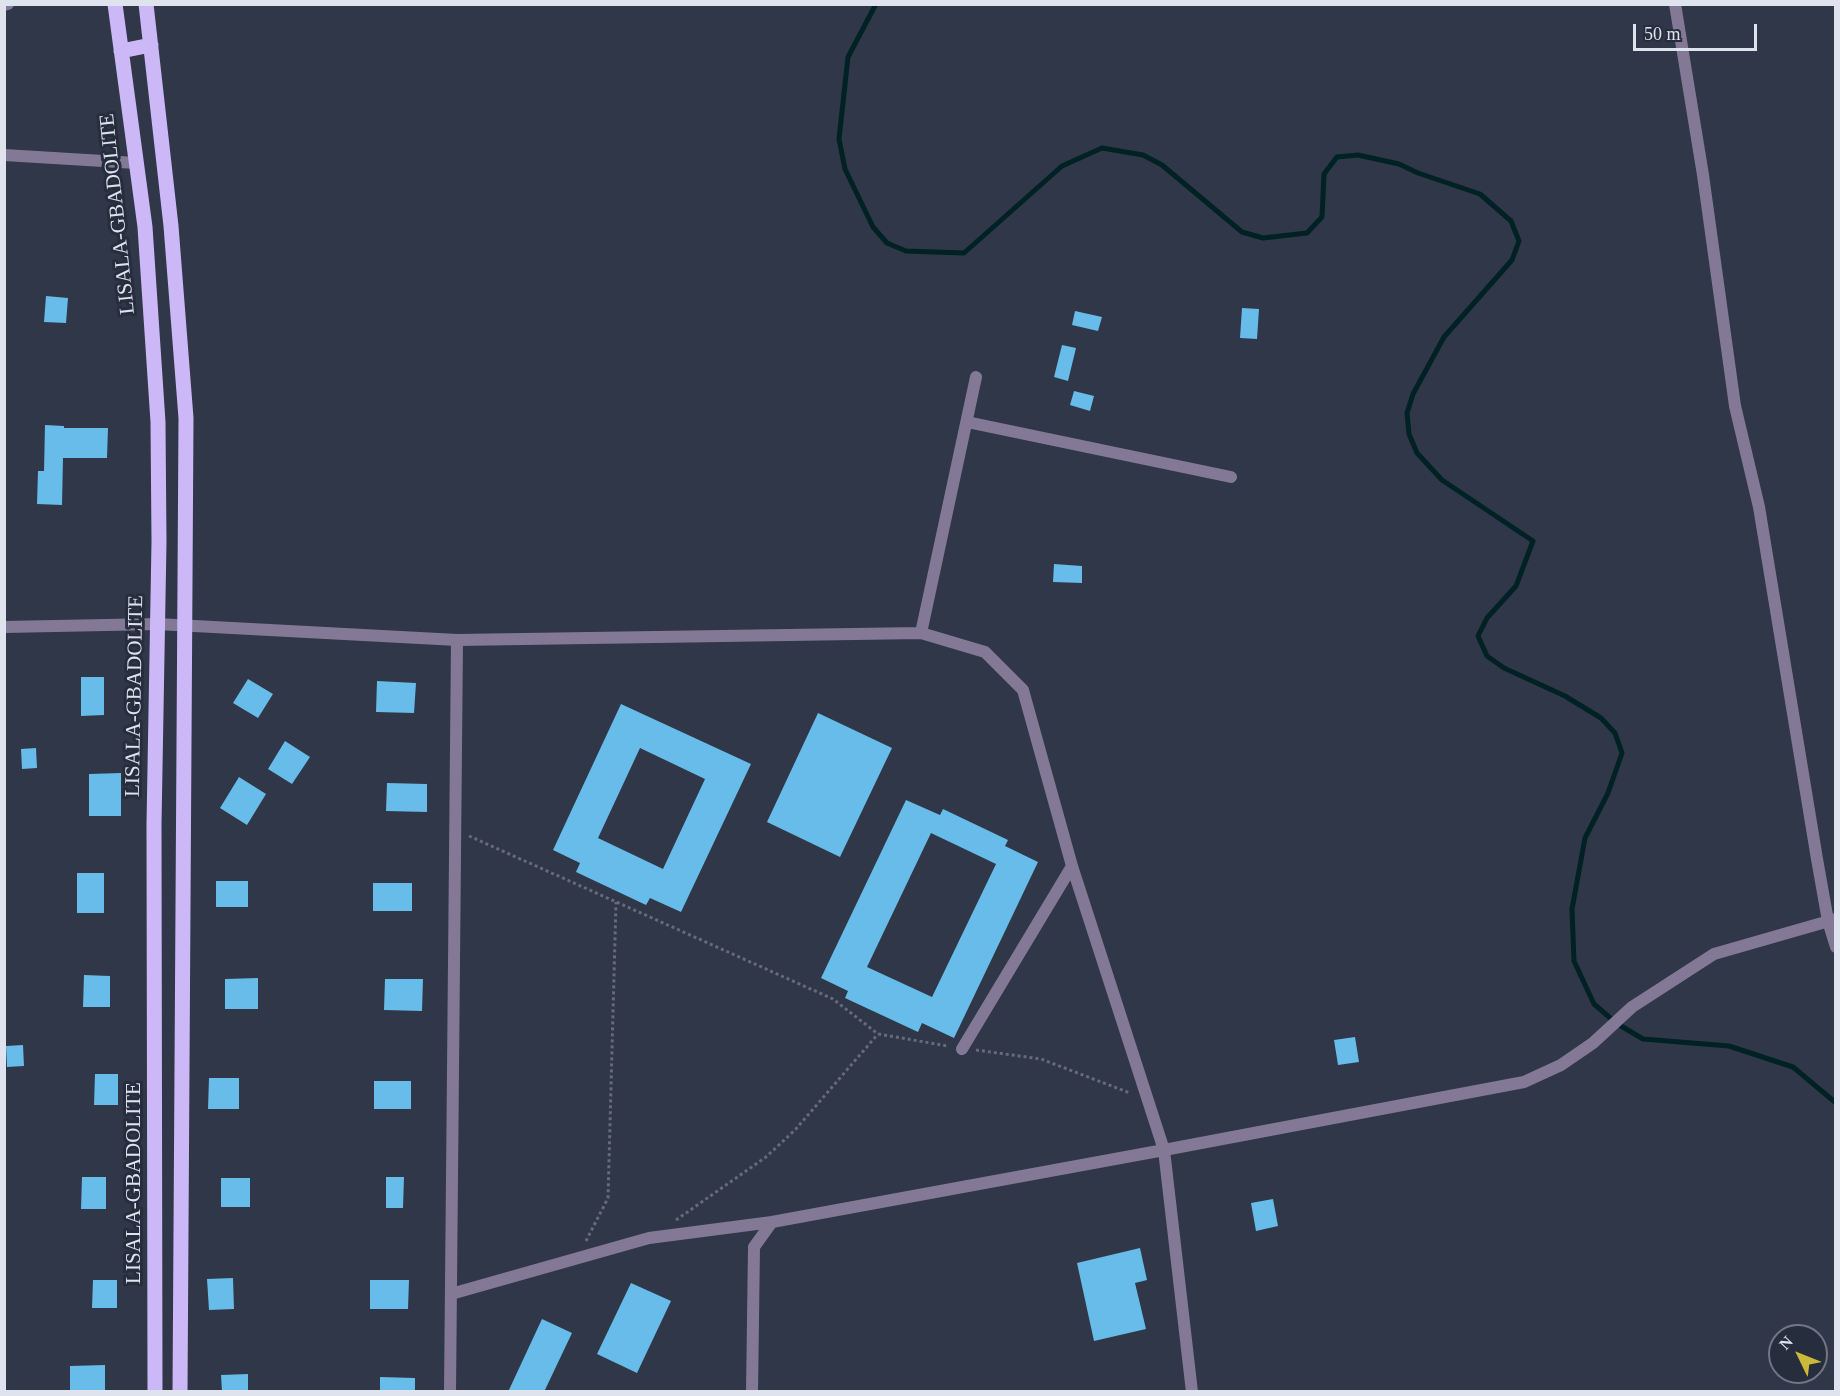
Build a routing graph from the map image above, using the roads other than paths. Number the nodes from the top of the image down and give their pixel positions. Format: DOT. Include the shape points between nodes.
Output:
graph roads {
  1 [pos="115,4"];
  2 [pos="146,4"];
  3 [pos="1675,4"];
  4 [pos="151,45"];
  5 [pos="121,51"];
  6 [pos="4,154"];
  7 [pos="136,163"];
  8 [pos="976,377"];
  9 [pos="967,422"];
  10 [pos="1232,477"];
  11 [pos="157,624"];
  12 [pos="186,625"];
  13 [pos="4,627"];
  14 [pos="921,633"];
  15 [pos="457,640"];
  16 [pos="1072,866"];
  17 [pos="1832,920"];
  18 [pos="1836,947"];
  19 [pos="962,1049"];
  20 [pos="1164,1150"];
  21 [pos="772,1222"];
  22 [pos="451,1294"];
  23 [pos="155,1392"];
  24 [pos="180,1392"];
  25 [pos="450,1392"];
  26 [pos="752,1392"];
  27 [pos="1192,1392"];
  1 -- 5 [label="main road, LISALA-GBADOLITE"];
  2 -- 4 [label="main road"];
  3 -- 17 [label="street" via="1735,406 1759,507"];
  4 -- 5 [label="main road"];
  4 -- 12 [label="main road" via="171,226 186,418"];
  5 -- 7 [label="main road, LISALA-GBADOLITE"];
  6 -- 7 [label="street"];
  7 -- 11 [label="main road, LISALA-GBADOLITE" via="145,227 158,422"];
  8 -- 9 [label="street"];
  9 -- 10 [label="street"];
  9 -- 14 [label="street"];
  11 -- 12 [label="street"];
  11 -- 13 [label="street"];
  11 -- 23 [label="main road, LISALA-GBADOLITE"];
  12 -- 15 [label="street"];
  12 -- 24 [label="main road"];
  14 -- 15 [label="street"];
  14 -- 16 [label="street" via="985,652 1023,690"];
  15 -- 22 [label="street"];
  16 -- 19 [label="street"];
  16 -- 20 [label="street"];
  17 -- 18 [label="street"];
  17 -- 20 [label="street" via="1714,954 1632,1007 1593,1043 1561,1065 1524,1082"];
  20 -- 21 [label="street"];
  20 -- 27 [label="street"];
  21 -- 22 [label="street" via="650,1238"];
  21 -- 26 [label="street" via="754,1247"];
  22 -- 25 [label="street"];
}
